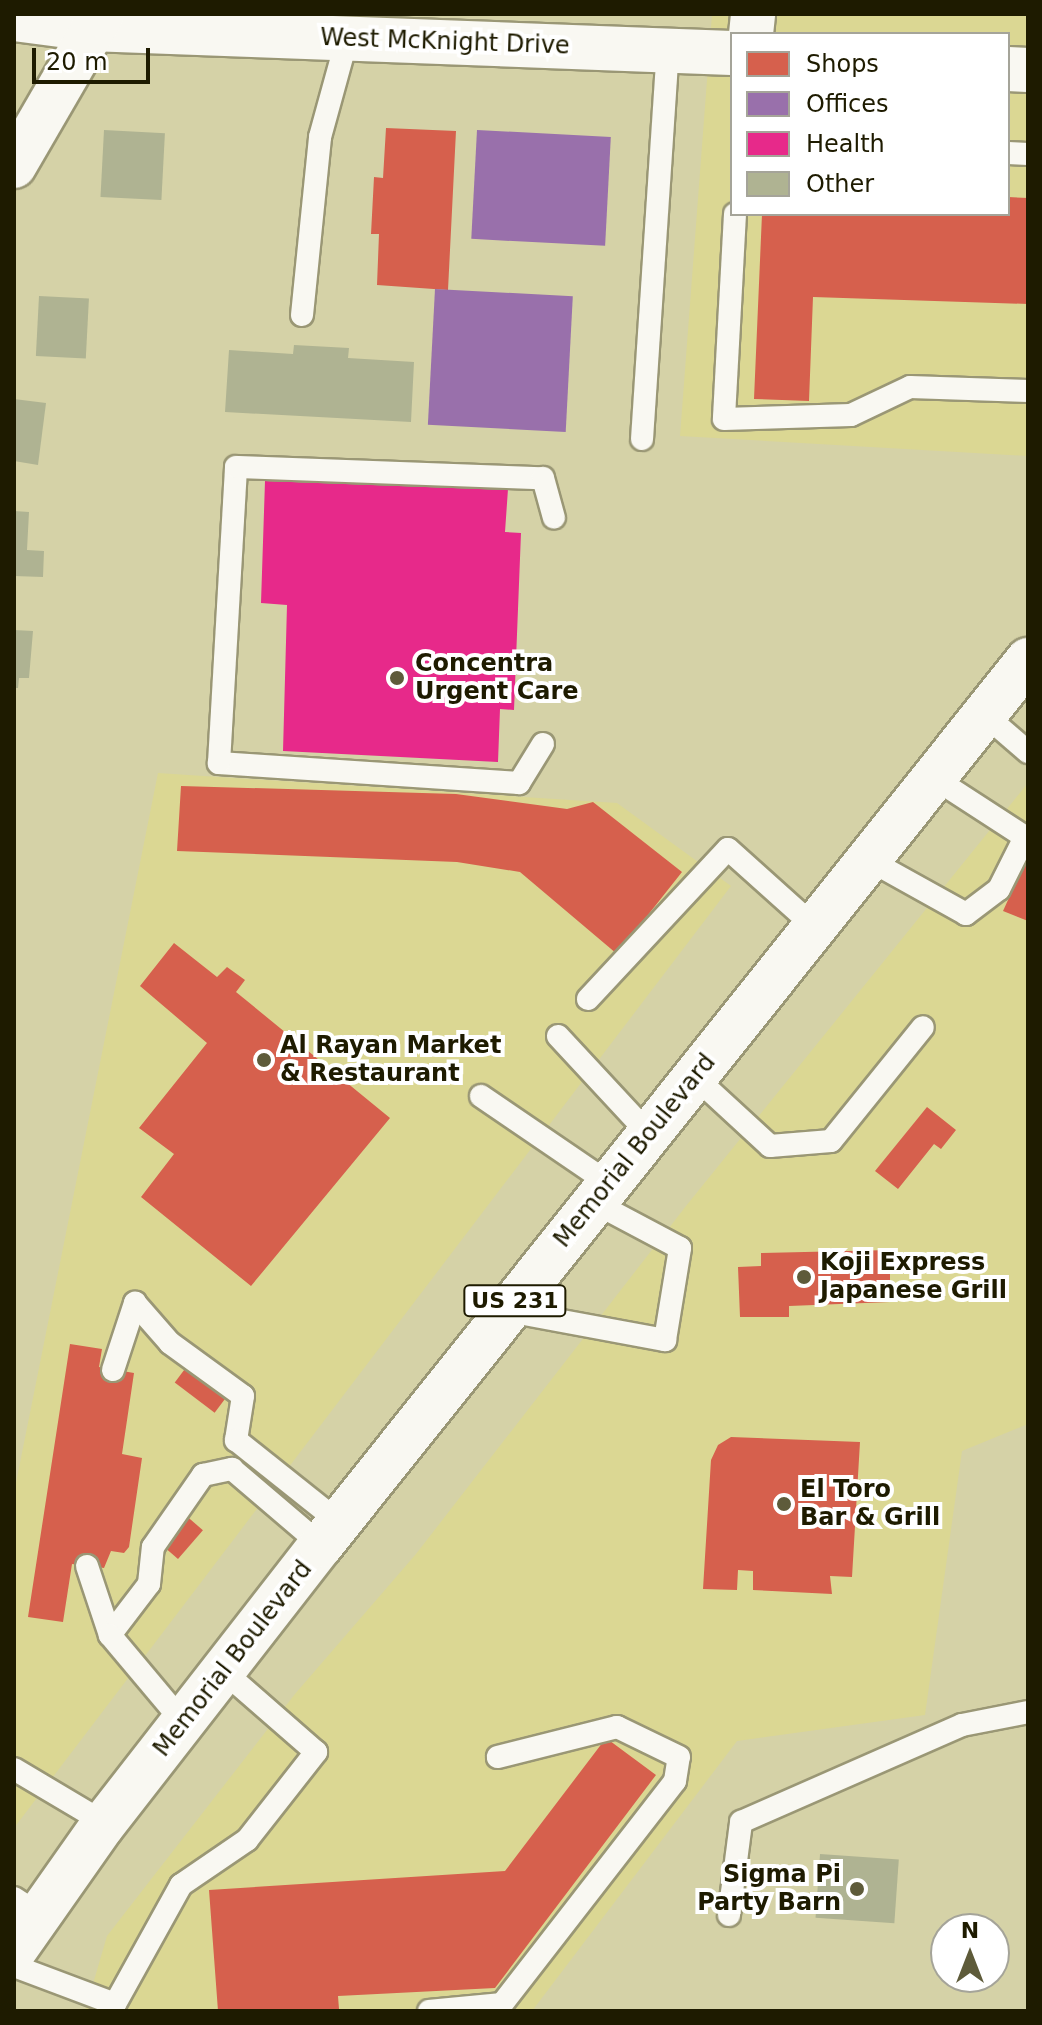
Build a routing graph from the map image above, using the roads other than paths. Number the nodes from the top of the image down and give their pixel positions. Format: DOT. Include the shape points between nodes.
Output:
graph roads {
  1 [pos="14,19"];
  2 [pos="96,21"];
  3 [pos="347,39"];
  4 [pos="668,49"];
  5 [pos="730,53"];
  6 [pos="14,166"];
  7 [pos="735,216"];
  8 [pos="302,315"];
  9 [pos="1028,391"];
  10 [pos="642,439"];
  11 [pos="554,518"];
  12 [pos="1028,660"];
  13 [pos="984,714"];
  14 [pos="543,744"];
  15 [pos="1028,752"];
  16 [pos="934,778"];
  17 [pos="869,860"];
  18 [pos="815,927"];
  19 [pos="588,999"];
  20 [pos="923,1027"];
  21 [pos="558,1036"];
  22 [pos="695,1077"];
  23 [pos="481,1096"];
  24 [pos="649,1134"];
  25 [pos="602,1193"];
  26 [pos="508,1311"];
  27 [pos="113,1370"];
  28 [pos="330,1534"];
  29 [pos="87,1566"];
  30 [pos="110,1635"];
  31 [pos="223,1671"];
  32 [pos="1028,1712"];
  33 [pos="183,1722"];
  34 [pos="498,1757"];
  35 [pos="14,1769"];
  36 [pos="105,1823"];
  37 [pos="27,1907"];
  38 [pos="729,1915"];
  39 [pos="14,1951"];
  40 [pos="14,1966"];
  41 [pos="124,2007"];
  42 [pos="429,2011"];
  1 -- 2 [label="main road, West McKnight Drive"];
  2 -- 3 [label="main road, West McKnight Drive"];
  2 -- 6 [label="main road"];
  3 -- 4 [label="main road, West McKnight Drive"];
  3 -- 8 [label="lane" via="320,137"];
  4 -- 5 [label="main road, West McKnight Drive"];
  4 -- 10 [label="lane"];
  7 -- 9 [label="lane" via="724,419 851,415 910,387"];
  11 -- 14 [label="lane" via="543,478 236,467 219,763 519,783"];
  12 -- 13 [label="main road, Memorial Boulevard / US 231"];
  13 -- 15 [label="lane"];
  13 -- 16 [label="main road, Memorial Boulevard / US 231"];
  16 -- 17 [label="main road, Memorial Boulevard / US 231"];
  16 -- 17 [label="lane" via="1025,837 999,889 966,914"];
  17 -- 18 [label="main road, Memorial Boulevard / US 231"];
  18 -- 19 [label="lane" via="728,849"];
  18 -- 22 [label="main road, Memorial Boulevard / US 231"];
  20 -- 22 [label="lane" via="831,1141 770,1146"];
  21 -- 24 [label="lane"];
  22 -- 24 [label="main road, Memorial Boulevard / US 231"];
  23 -- 25 [label="lane"];
  24 -- 25 [label="main road, Memorial Boulevard / US 231"];
  25 -- 26 [label="main road, Memorial Boulevard / US 231"];
  25 -- 26 [label="lane" via="680,1248 665,1340"];
  26 -- 28 [label="main road, Memorial Boulevard / US 231"];
  27 -- 28 [label="lane" via="135,1303 170,1343 243,1396 236,1440"];
  28 -- 30 [label="lane" via="232,1469 203,1475 153,1547 149,1584"];
  28 -- 31 [label="main road, Memorial Boulevard / US 231"];
  29 -- 30 [label="lane"];
  30 -- 33 [label="lane"];
  31 -- 33 [label="main road, Memorial Boulevard / US 231"];
  31 -- 41 [label="lane" via="316,1752 247,1840 181,1885"];
  32 -- 38 [label="lane" via="962,1725 741,1822"];
  33 -- 36 [label="main road, Memorial Boulevard / US 231"];
  34 -- 42 [label="lane" via="617,1727 679,1757 675,1781 502,2004"];
  35 -- 36 [label="lane"];
  36 -- 37 [label="main road, Memorial Boulevard / US 231"];
  37 -- 39 [label="main road, Memorial Boulevard / US 231"];
  40 -- 41 [label="lane"];
}
